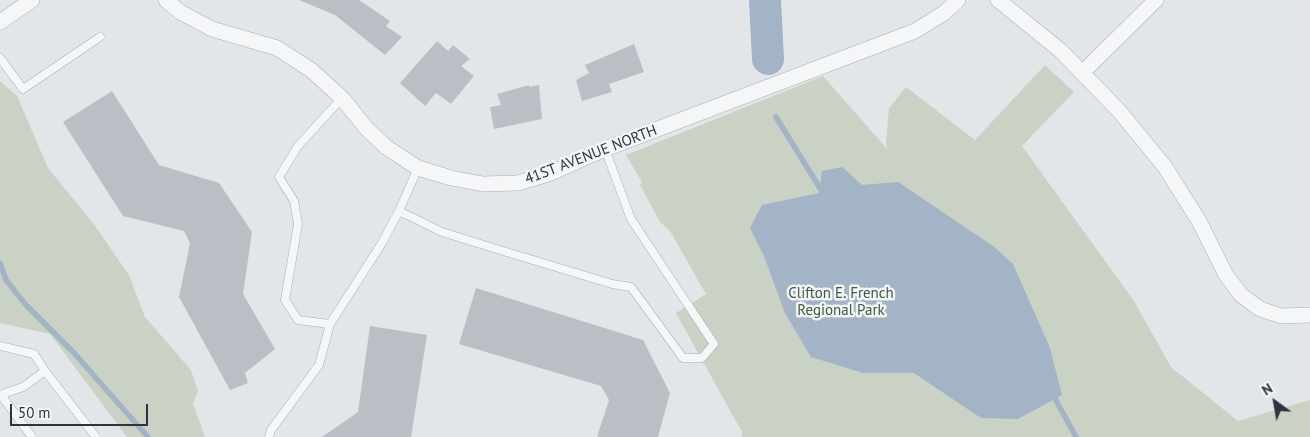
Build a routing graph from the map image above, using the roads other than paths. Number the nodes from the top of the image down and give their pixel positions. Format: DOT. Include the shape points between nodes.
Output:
graph roads {
  1 [pos="32,0"];
  2 [pos="166,0"];
  3 [pos="958,0"];
  4 [pos="998,0"];
  5 [pos="1156,0"];
  6 [pos="0,22"];
  7 [pos="100,37"];
  8 [pos="0,58"];
  9 [pos="1083,72"];
  10 [pos="342,98"];
  11 [pos="605,149"];
  12 [pos="418,168"];
  13 [pos="398,211"];
  14 [pos="1310,315"];
  15 [pos="330,324"];
  16 [pos="0,346"];
  17 [pos="45,371"];
  18 [pos="0,395"];
  19 [pos="32,437"];
  20 [pos="96,437"];
  21 [pos="269,437"];
  1 -- 6 [label="street"];
  2 -- 10 [label="street, 41ST AVENUE NORTH" via="180,12 212,29 277,48 311,70"];
  3 -- 11 [label="street, 41ST AVENUE NORTH" via="944,13 914,31"];
  4 -- 9 [label="street"];
  5 -- 9 [label="street"];
  7 -- 8 [label="lane" via="24,89"];
  9 -- 14 [label="street" via="1164,167 1199,221 1226,275 1241,295 1260,309 1282,316"];
  10 -- 12 [label="street, 41ST AVENUE NORTH" via="366,128"];
  10 -- 15 [label="lane" via="298,146 279,177 294,201 298,224 285,300 298,320"];
  11 -- 12 [label="street, 41ST AVENUE NORTH" via="551,174 518,183 484,184"];
  11 -- 13 [label="lane" via="632,219 714,344 702,358 683,358 631,287 442,232"];
  12 -- 13 [label="lane"];
  13 -- 15 [label="lane" via="382,243"];
  15 -- 21 [label="lane" via="319,365"];
  16 -- 17 [label="lane" via="34,354"];
  17 -- 18 [label="lane" via="23,387"];
  17 -- 20 [label="lane"];
  18 -- 19 [label="lane"];
}
